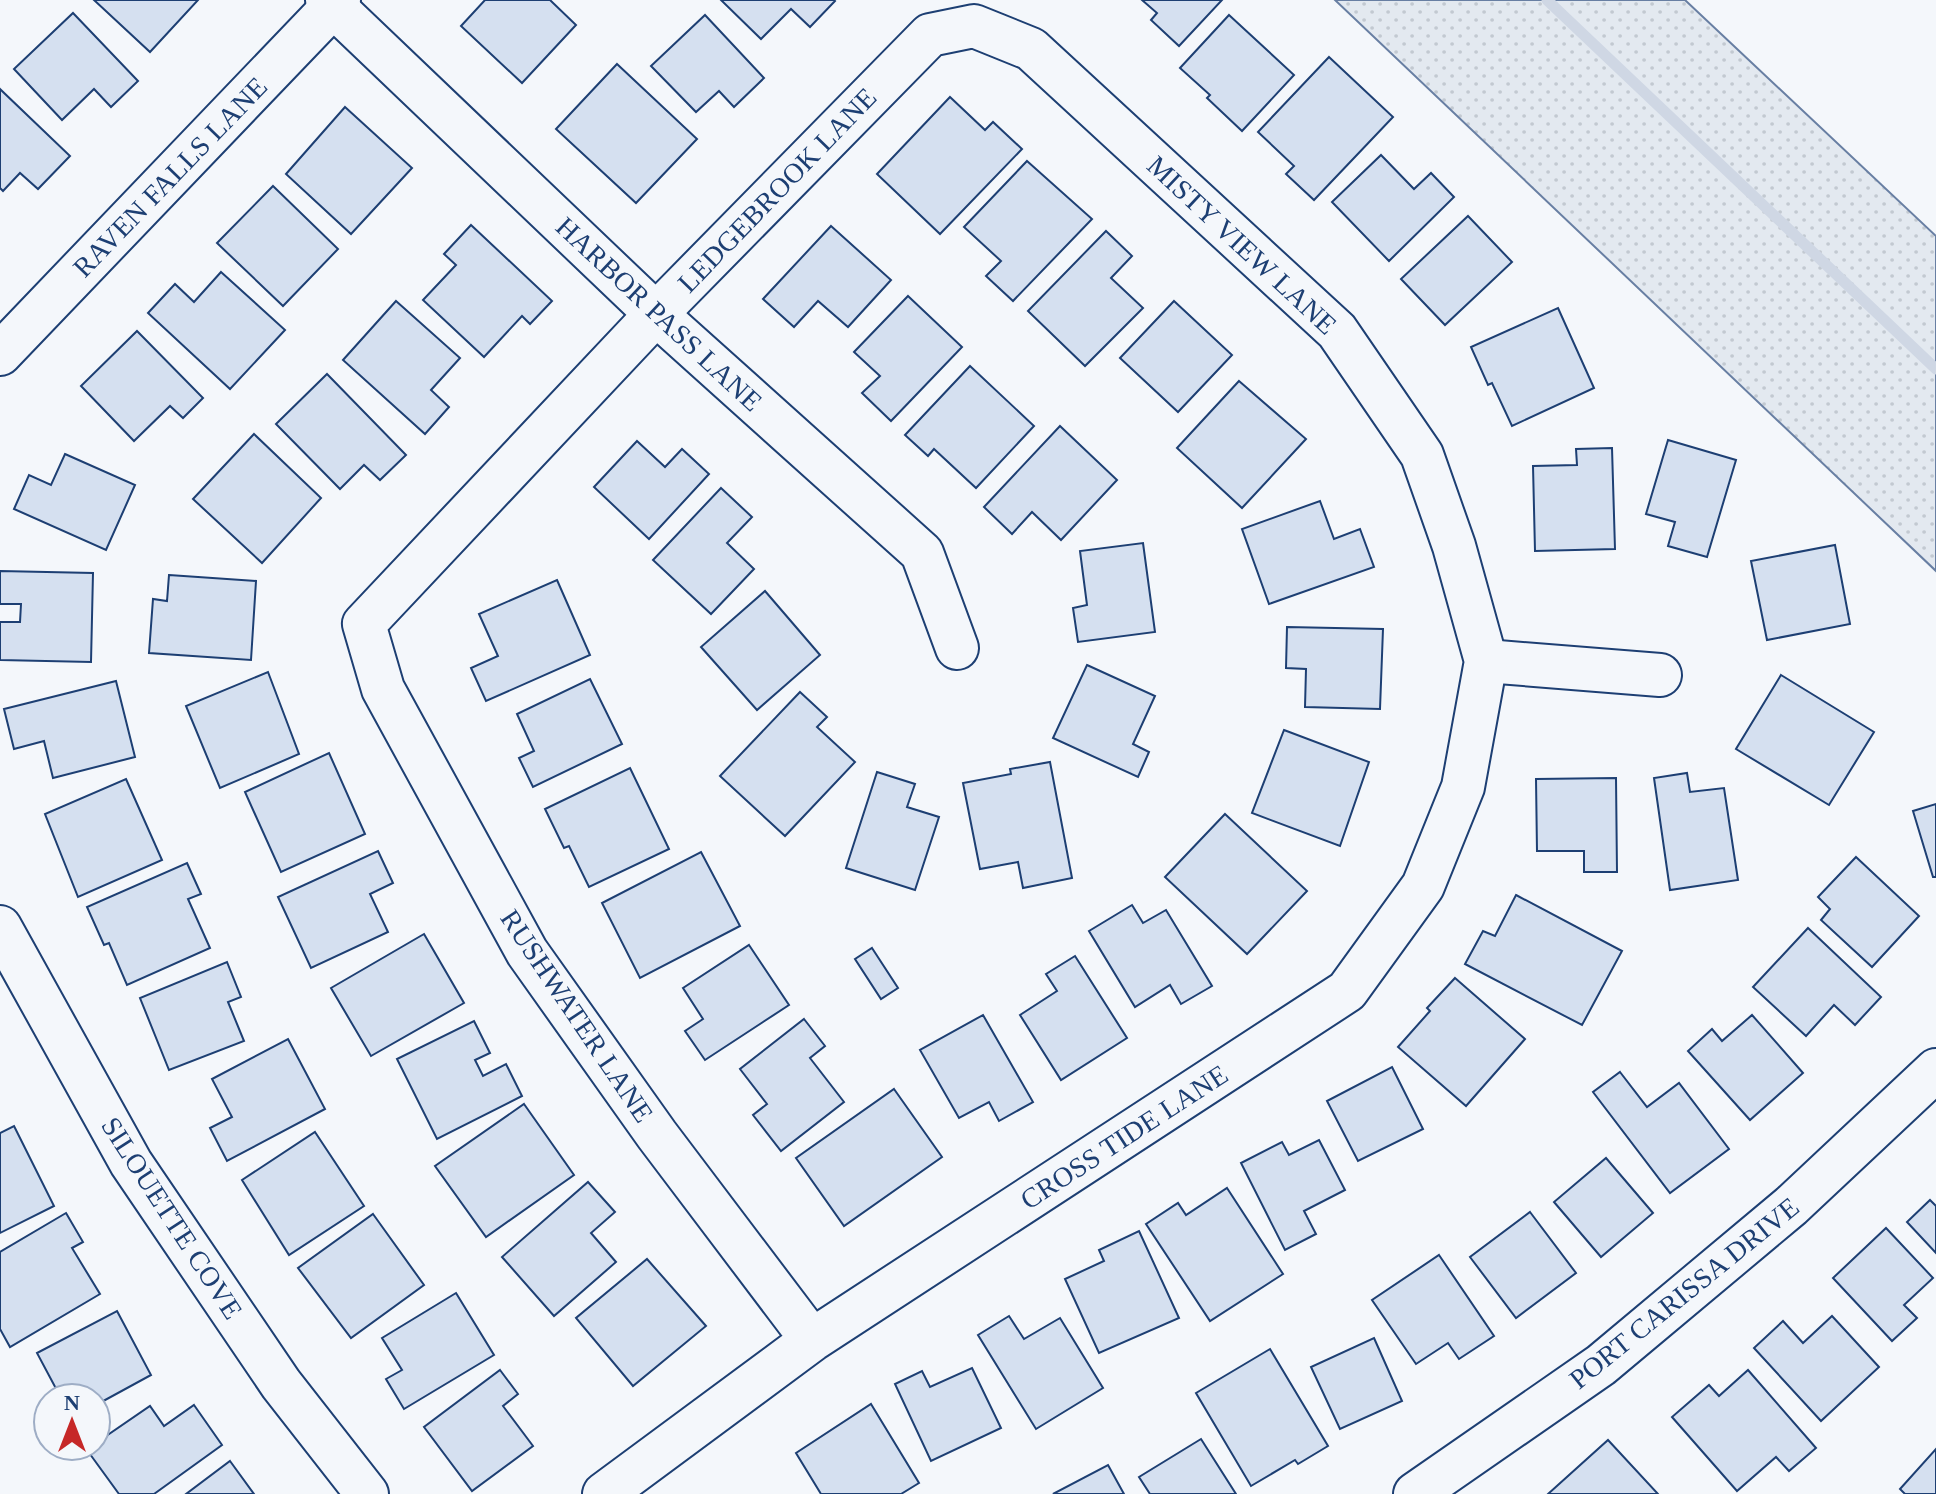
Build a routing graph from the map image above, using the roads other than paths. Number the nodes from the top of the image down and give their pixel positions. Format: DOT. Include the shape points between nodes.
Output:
graph roads {
  1 [pos="333,2"];
  2 [pos="974,26"];
  3 [pos="656,314"];
  4 [pos="0,354"];
  5 [pos="364,624"];
  6 [pos="957,648"];
  7 [pos="1486,661"];
  8 [pos="1660,675"];
  9 [pos="0,927"];
  10 [pos="1936,1070"];
  11 [pos="812,1340"];
  12 [pos="1426,1491"];
  13 [pos="367,1494"];
  14 [pos="604,1494"];
  1 -- 3 [label="street, HARBOR PASS LANE"];
  1 -- 4 [label="street, RAVEN FALLS LANE"];
  2 -- 3 [label="street, LEDGEBROOK LANE" via="930,35"];
  2 -- 7 [label="street, MISTY VIEW LANE" via="1031,49 1337,331 1422,455"];
  3 -- 5 [label="street, LEDGEBROOK LANE"];
  3 -- 6 [label="street, HARBOR PASS LANE" via="922,553"];
  5 -- 11 [label="street, RUSHWATER LANE" via="383,689 527,952"];
  7 -- 8 [label="street"];
  7 -- 11 [label="street, CROSS TIDE LANE" via="1463,787 1423,886 1347,991"];
  9 -- 13 [label="street, SILOUETTE COVE" via="131,1163 281,1384"];
  10 -- 12 [label="street, PORT CARISSA DRIVE" via="1791,1206 1601,1365"];
  11 -- 14 [label="street, CROSS TIDE LANE"];
}
